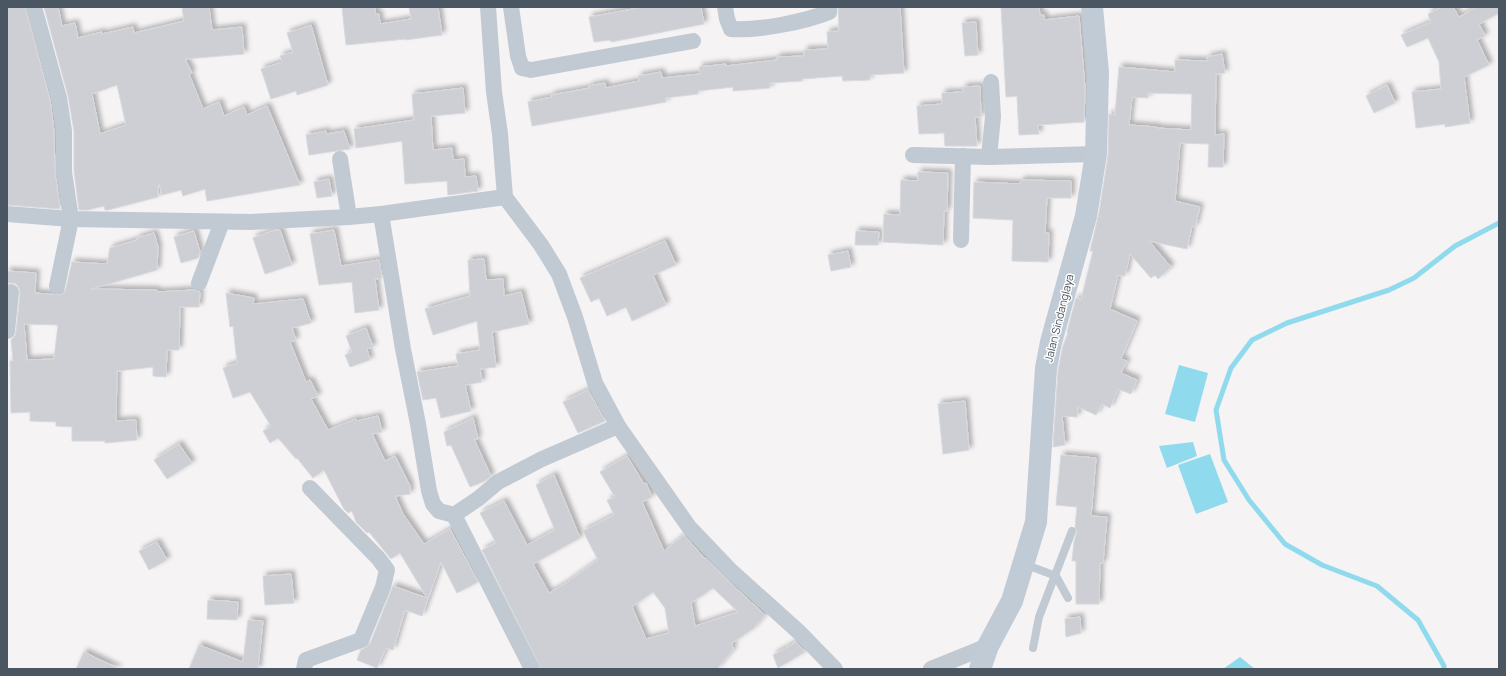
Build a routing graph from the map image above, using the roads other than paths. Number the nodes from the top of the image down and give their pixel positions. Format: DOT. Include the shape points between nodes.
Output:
graph roads {
  1 [pos="34,7"];
  2 [pos="488,7"];
  3 [pos="511,7"];
  4 [pos="725,7"];
  5 [pos="829,7"];
  6 [pos="1092,7"];
  7 [pos="693,41"];
  8 [pos="991,82"];
  9 [pos="1096,154"];
  10 [pos="913,155"];
  11 [pos="963,156"];
  12 [pos="989,157"];
  13 [pos="340,158"];
  14 [pos="505,196"];
  15 [pos="7,214"];
  16 [pos="381,214"];
  17 [pos="349,217"];
  18 [pos="71,219"];
  19 [pos="222,222"];
  20 [pos="961,240"];
  21 [pos="199,283"];
  22 [pos="57,286"];
  23 [pos="11,292"];
  24 [pos="7,331"];
  25 [pos="618,426"];
  26 [pos="310,488"];
  27 [pos="454,515"];
  28 [pos="1072,531"];
  29 [pos="1024,564"];
  30 [pos="1056,576"];
  31 [pos="1068,598"];
  32 [pos="988,646"];
  33 [pos="1033,648"];
  34 [pos="304,669"];
  35 [pos="532,669"];
  36 [pos="835,669"];
  37 [pos="931,669"];
  38 [pos="980,669"];
  1 -- 18 [label="street" via="62,115 64,172"];
  2 -- 14 [label="street"];
  3 -- 7 [label="street" via="518,56 522,68 531,70"];
  4 -- 5 [label="street" via="731,29 746,30 813,18 829,12"];
  6 -- 9 [label="street, Jalan Sindanglaya" via="1098,73"];
  8 -- 12 [label="street" via="993,117"];
  9 -- 12 [label="street"];
  9 -- 29 [label="street, Jalan Sindanglaya" via="1086,216 1046,368 1036,522"];
  10 -- 11 [label="street"];
  11 -- 12 [label="street"];
  11 -- 20 [label="street"];
  13 -- 17 [label="street"];
  14 -- 16 [label="street"];
  14 -- 25 [label="street" via="559,274 595,383"];
  15 -- 18 [label="street"];
  16 -- 17 [label="street"];
  16 -- 27 [label="street" via="428,491 438,511"];
  17 -- 19 [label="street"];
  18 -- 19 [label="street"];
  18 -- 22 [label="street"];
  19 -- 21 [label="street"];
  23 -- 24 [label="street"];
  25 -- 27 [label="street" via="542,459 498,482"];
  25 -- 36 [label="street" via="690,527 730,571 800,633"];
  26 -- 34 [label="street" via="387,570 383,588 361,640 306,660"];
  27 -- 35 [label="street"];
  28 -- 30 [label="lane"];
  29 -- 30 [label="lane"];
  29 -- 32 [label="street, Jalan Sindanglaya" via="1012,601"];
  30 -- 31 [label="lane"];
  30 -- 33 [label="lane" via="1039,617"];
  32 -- 37 [label="street"];
  32 -- 38 [label="street, Jalan Sindanglaya"];
}
